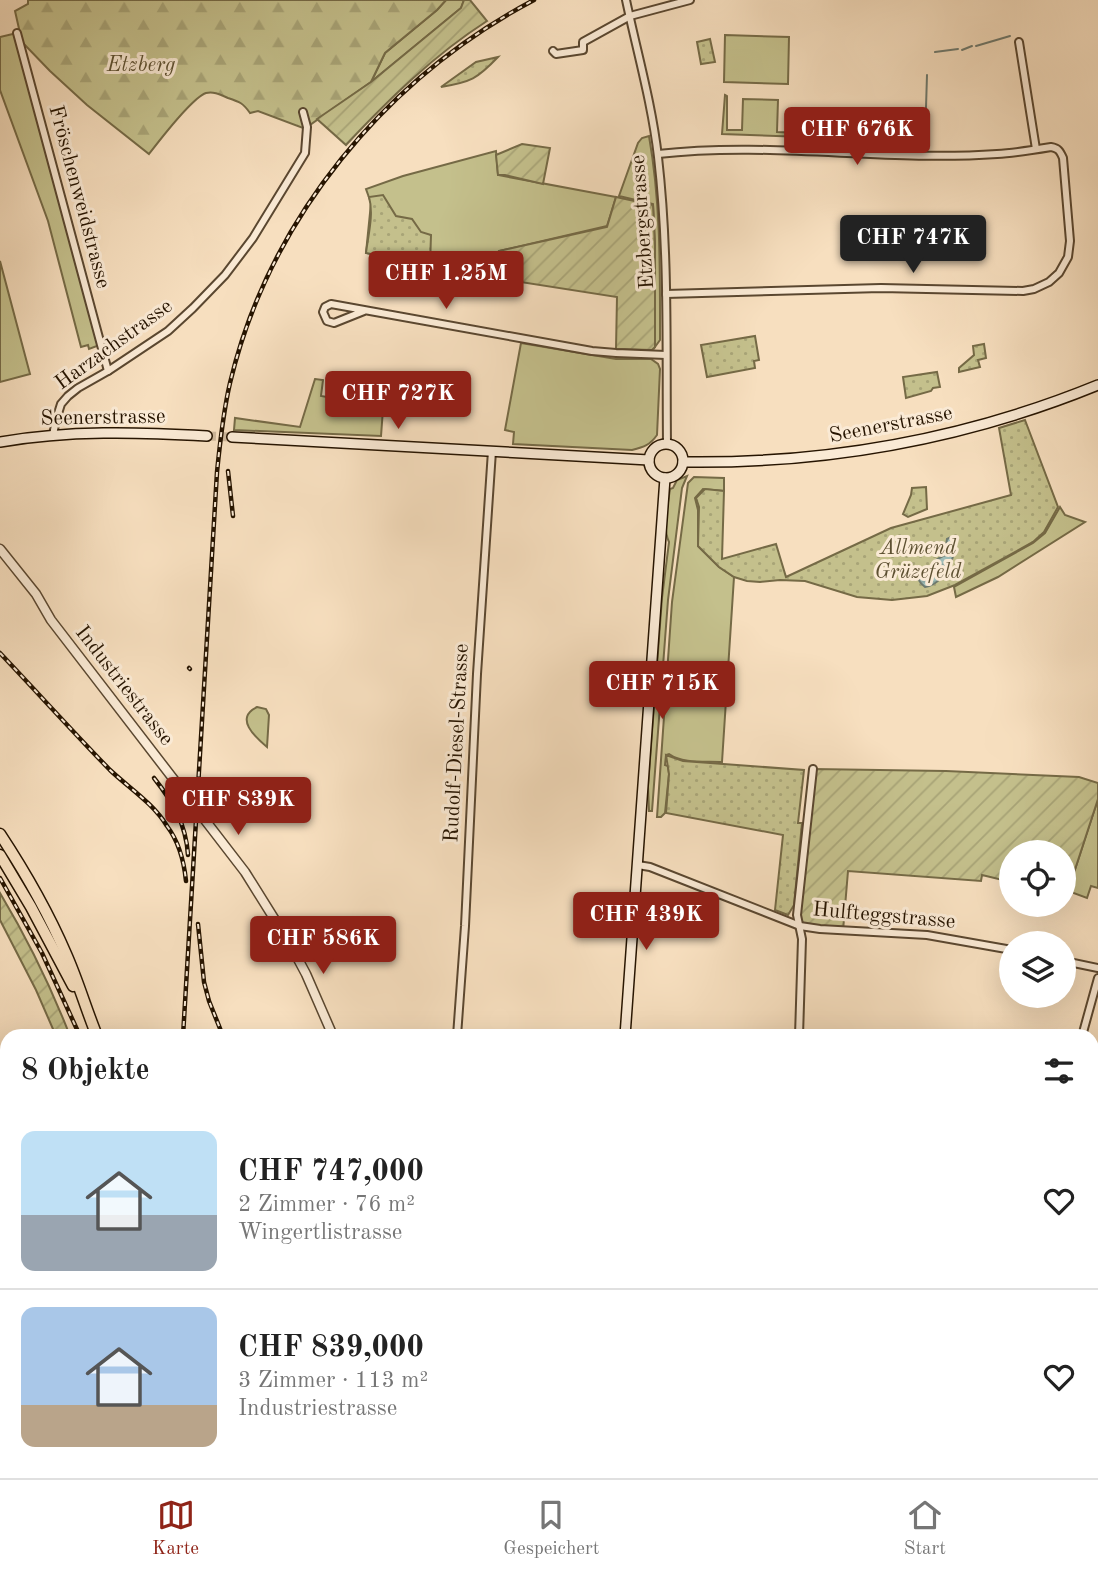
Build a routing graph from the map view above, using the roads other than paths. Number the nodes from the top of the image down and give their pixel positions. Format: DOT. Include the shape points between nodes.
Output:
graph roads {
  1 [pos="626,0"];
  2 [pos="690,0"];
  3 [pos="629,16"];
  4 [pos="17,33"];
  5 [pos="1019,42"];
  6 [pos="553,51"];
  7 [pos="303,112"];
  8 [pos="1036,149"];
  9 [pos="658,155"];
  10 [pos="666,294"];
  11 [pos="363,311"];
  12 [pos="666,355"];
  13 [pos="108,371"];
  14 [pos="1098,385"];
  15 [pos="53,435"];
  16 [pos="207,436"];
  17 [pos="232,437"];
  18 [pos="0,442"];
  19 [pos="667,444"];
  20 [pos="492,452"];
  21 [pos="649,460"];
  22 [pos="683,462"];
  23 [pos="665,478"];
  24 [pos="0,549"];
  25 [pos="0,557"];
  26 [pos="41,605"];
  27 [pos="813,769"];
  28 [pos="0,834"];
  29 [pos="0,855"];
  30 [pos="638,865"];
  31 [pos="800,926"];
  32 [pos="999,948"];
  33 [pos="1076,963"];
  34 [pos="1098,968"];
  35 [pos="1098,978"];
  36 [pos="84,1004"];
  37 [pos="94,1029"];
  38 [pos="330,1029"];
  39 [pos="458,1029"];
  40 [pos="626,1029"];
  41 [pos="799,1029"];
  42 [pos="1084,1029"];
  1 -- 3 [label="street, Etzbergstrasse"];
  2 -- 3 [label="street"];
  3 -- 6 [label="street" via="583,42 583,50"];
  3 -- 9 [label="street, Etzbergstrasse"];
  4 -- 13 [label="street, Fröschenweidstrasse"];
  5 -- 8 [label="street"];
  7 -- 13 [label="street, Harzachstrasse" via="305,153 253,238 193,308"];
  8 -- 9 [label="street" via="963,155 686,151"];
  8 -- 10 [label="street" via="1056,148 1063,158 1070,241 1059,273 1042,286 1014,292 881,288"];
  9 -- 10 [label="street, Etzbergstrasse"];
  10 -- 12 [label="street, Etzbergstrasse"];
  11 -- 11 [label="street" via="331,304 323,313 334,323"];
  11 -- 12 [label="street" via="592,351"];
  12 -- 19 [label="street, Etzbergstrasse"];
  13 -- 15 [label="street, Harzachstrasse" via="61,404"];
  14 -- 22 [label="main road, Seenerstrasse" via="1030,411 909,443 800,459"];
  15 -- 16 [label="main road, Seenerstrasse"];
  15 -- 18 [label="main road, Seenerstrasse"];
  17 -- 20 [label="main road"];
  19 -- 21 [label="main road" via="657,446"];
  19 -- 22 [label="main road" via="677,447"];
  20 -- 21 [label="main road"];
  20 -- 39 [label="street, Rudolf-Diesel-Strasse"];
  21 -- 23 [label="main road" via="652,470"];
  22 -- 23 [label="main road" via="676,476"];
  23 -- 30 [label="main road"];
  24 -- 26 [label="street, Industriestrasse"];
  25 -- 26 [label="street, Industriestrasse"];
  26 -- 38 [label="street, Industriestrasse" via="246,872 295,954"];
  27 -- 31 [label="street" via="798,902"];
  28 -- 36 [label="main road" via="57,934"];
  29 -- 36 [label="main road"];
  30 -- 31 [label="street, Hulfteggstrasse"];
  30 -- 40 [label="main road"];
  31 -- 32 [label="street, Hulfteggstrasse" via="927,935"];
  31 -- 41 [label="street"];
  33 -- 34 [label="street"];
  35 -- 42 [label="street"];
  36 -- 37 [label="main road"];
}
